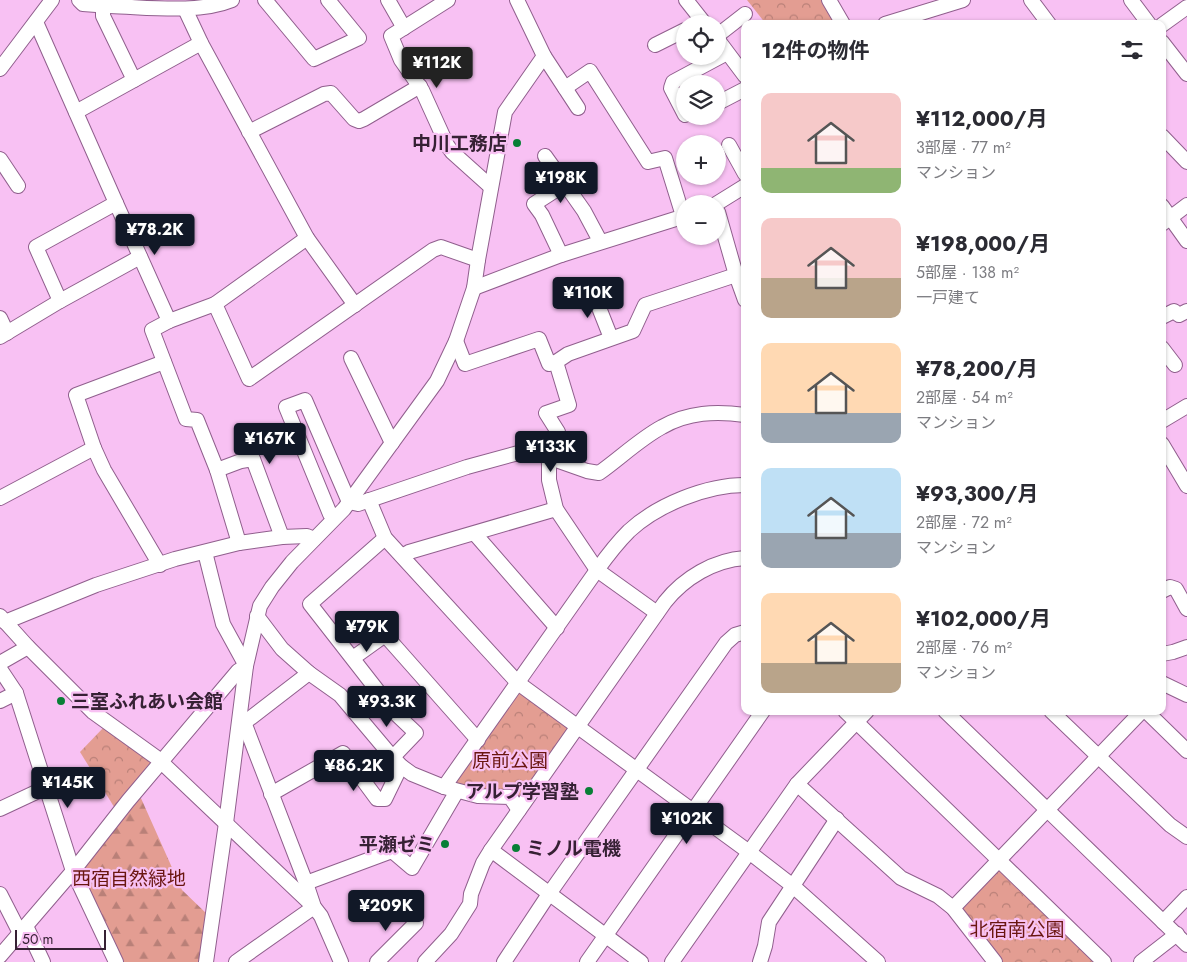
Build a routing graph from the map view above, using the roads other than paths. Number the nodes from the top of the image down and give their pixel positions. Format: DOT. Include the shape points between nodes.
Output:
graph roads {
  1 [pos="52,0"];
  2 [pos="79,0"];
  3 [pos="232,0"];
  4 [pos="265,0"];
  5 [pos="328,0"];
  6 [pos="388,0"];
  7 [pos="448,0"];
  8 [pos="686,0"];
  9 [pos="829,0"];
  10 [pos="963,0"];
  11 [pos="1031,0"];
  12 [pos="1131,0"];
  13 [pos="520,1"];
  14 [pos="106,4"];
  15 [pos="1187,7"];
  16 [pos="185,8"];
  17 [pos="745,14"];
  18 [pos="696,15"];
  19 [pos="841,20"];
  20 [pos="898,20"];
  21 [pos="1047,20"];
  22 [pos="1146,20"];
  23 [pos="36,22"];
  24 [pos="1166,22"];
  25 [pos="404,28"];
  26 [pos="726,29"];
  27 [pos="676,34"];
  28 [pos="201,42"];
  29 [pos="655,44"];
  30 [pos="1166,47"];
  31 [pos="727,53"];
  32 [pos="544,56"];
  33 [pos="0,68"];
  34 [pos="741,71"];
  35 [pos="1187,74"];
  36 [pos="686,75"];
  37 [pos="134,80"];
  38 [pos="676,80"];
  39 [pos="420,86"];
  40 [pos="565,88"];
  41 [pos="741,91"];
  42 [pos="676,98"];
  43 [pos="726,99"];
  44 [pos="578,108"];
  45 [pos="76,112"];
  46 [pos="249,132"];
  47 [pos="1166,140"];
  48 [pos="729,145"];
  49 [pos="545,156"];
  50 [pos="0,159"];
  51 [pos="1187,162"];
  52 [pos="741,167"];
  53 [pos="565,184"];
  54 [pos="18,186"];
  55 [pos="491,187"];
  56 [pos="741,188"];
  57 [pos="677,195"];
  58 [pos="726,198"];
  59 [pos="116,203"];
  60 [pos="1187,205"];
  61 [pos="676,218"];
  62 [pos="1167,221"];
  63 [pos="307,238"];
  64 [pos="726,240"];
  65 [pos="600,241"];
  66 [pos="1187,241"];
  67 [pos="561,255"];
  68 [pos="140,257"];
  69 [pos="478,260"];
  70 [pos="736,275"];
  71 [pos="474,288"];
  72 [pos="741,289"];
  73 [pos="592,290"];
  74 [pos="60,301"];
  75 [pos="215,304"];
  76 [pos="355,305"];
  77 [pos="1187,311"];
  78 [pos="1166,315"];
  79 [pos="0,318"];
  80 [pos="169,321"];
  81 [pos="3,335"];
  82 [pos="610,338"];
  83 [pos="456,341"];
  84 [pos="351,358"];
  85 [pos="164,362"];
  86 [pos="556,362"];
  87 [pos="1187,406"];
  88 [pos="741,415"];
  89 [pos="1166,418"];
  90 [pos="392,443"];
  91 [pos="94,448"];
  92 [pos="1166,451"];
  93 [pos="549,458"];
  94 [pos="217,470"];
  95 [pos="741,486"];
  96 [pos="1187,486"];
  97 [pos="0,498"];
  98 [pos="369,500"];
  99 [pos="349,502"];
  100 [pos="556,509"];
  101 [pos="334,518"];
  102 [pos="475,534"];
  103 [pos="282,537"];
  104 [pos="385,538"];
  105 [pos="314,539"];
  106 [pos="239,543"];
  107 [pos="205,552"];
  108 [pos="402,556"];
  109 [pos="741,559"];
  110 [pos="160,565"];
  111 [pos="597,570"];
  112 [pos="1166,589"];
  113 [pos="1187,609"];
  114 [pos="657,613"];
  115 [pos="257,616"];
  116 [pos="2,619"];
  117 [pos="557,628"];
  118 [pos="741,634"];
  119 [pos="28,647"];
  120 [pos="1187,647"];
  121 [pos="1166,653"];
  122 [pos="353,658"];
  123 [pos="0,663"];
  124 [pos="246,666"];
  125 [pos="0,669"];
  126 [pos="310,673"];
  127 [pos="518,683"];
  128 [pos="1166,687"];
  129 [pos="16,692"];
  130 [pos="1187,695"];
  131 [pos="0,701"];
  132 [pos="760,715"];
  133 [pos="849,715"];
  134 [pos="863,715"];
  135 [pos="949,715"];
  136 [pos="1055,715"];
  137 [pos="1138,715"];
  138 [pos="1150,715"];
  139 [pos="242,718"];
  140 [pos="856,723"];
  141 [pos="578,726"];
  142 [pos="478,740"];
  143 [pos="1187,751"];
  144 [pos="1098,757"];
  145 [pos="397,761"];
  146 [pos="161,763"];
  147 [pos="636,770"];
  148 [pos="797,784"];
  149 [pos="47,787"];
  150 [pos="451,789"];
  151 [pos="271,794"];
  152 [pos="0,809"];
  153 [pos="520,810"];
  154 [pos="1047,810"];
  155 [pos="694,811"];
  156 [pos="837,819"];
  157 [pos="226,823"];
  158 [pos="1187,837"];
  159 [pos="491,850"];
  160 [pos="749,852"];
  161 [pos="998,861"];
  162 [pos="73,871"];
  163 [pos="306,883"];
  164 [pos="793,886"];
  165 [pos="0,894"];
  166 [pos="549,894"];
  167 [pos="1187,897"];
  168 [pos="314,907"];
  169 [pos="954,908"];
  170 [pos="1163,922"];
  171 [pos="416,923"];
  172 [pos="23,929"];
  173 [pos="1176,934"];
  174 [pos="605,936"];
  175 [pos="1187,945"];
  176 [pos="0,956"];
  177 [pos="43,962"];
  178 [pos="116,962"];
  179 [pos="206,962"];
  180 [pos="236,962"];
  181 [pos="341,962"];
  182 [pos="377,962"];
  183 [pos="425,962"];
  184 [pos="504,962"];
  185 [pos="587,962"];
  186 [pos="641,962"];
  187 [pos="672,962"];
  188 [pos="760,962"];
  189 [pos="878,962"];
  190 [pos="995,962"];
  191 [pos="1104,962"];
  192 [pos="1141,962"];
  1 -- 23 [label="street"];
  2 -- 14 [label="street" via="83,4"];
  3 -- 16 [label="street"];
  4 -- 5 [label="street" via="314,59 359,38"];
  6 -- 25 [label="street"];
  7 -- 25 [label="street"];
  8 -- 18 [label="street"];
  9 -- 19 [label="street"];
  10 -- 20 [label="street"];
  11 -- 21 [label="street"];
  12 -- 22 [label="street"];
  13 -- 32 [label="street"];
  14 -- 16 [label="street"];
  14 -- 37 [label="street" via="103,16"];
  15 -- 24 [label="street"];
  16 -- 28 [label="street"];
  17 -- 26 [label="street"];
  23 -- 33 [label="street"];
  23 -- 45 [label="street"];
  25 -- 39 [label="street" via="391,36 401,60"];
  27 -- 29 [label="street"];
  28 -- 37 [label="street"];
  28 -- 46 [label="street"];
  30 -- 35 [label="street"];
  31 -- 34 [label="street"];
  31 -- 36 [label="street"];
  32 -- 40 [label="street"];
  32 -- 55 [label="street" via="505,112"];
  37 -- 45 [label="street"];
  38 -- 42 [label="street" via="671,88"];
  39 -- 46 [label="street" via="364,119 354,119 331,93"];
  39 -- 55 [label="street" via="447,145"];
  40 -- 44 [label="street"];
  40 -- 57 [label="street" via="590,71 648,162 665,158"];
  41 -- 43 [label="street"];
  45 -- 59 [label="street"];
  46 -- 63 [label="street"];
  47 -- 51 [label="street"];
  48 -- 52 [label="street"];
  49 -- 53 [label="street"];
  50 -- 54 [label="street"];
  53 -- 65 [label="street"];
  53 -- 67 [label="street" via="534,204"];
  55 -- 69 [label="street"];
  56 -- 58 [label="street"];
  59 -- 68 [label="street"];
  59 -- 74 [label="street" via="36,247"];
  60 -- 62 [label="street"];
  61 -- 65 [label="street"];
  62 -- 66 [label="street"];
  63 -- 75 [label="street"];
  63 -- 76 [label="street"];
  64 -- 70 [label="street"];
  65 -- 67 [label="street"];
  67 -- 71 [label="street"];
  68 -- 74 [label="street"];
  68 -- 80 [label="street"];
  69 -- 71 [label="street"];
  69 -- 76 [label="street" via="441,247"];
  70 -- 72 [label="street"];
  70 -- 82 [label="street" via="645,305 633,331"];
  71 -- 83 [label="street"];
  73 -- 82 [label="street"];
  74 -- 81 [label="street"];
  75 -- 76 [label="street" via="249,379"];
  75 -- 80 [label="street"];
  77 -- 78 [label="street"];
  79 -- 81 [label="street"];
  80 -- 85 [label="street" via="152,330"];
  82 -- 86 [label="street"];
  83 -- 86 [label="street" via="464,364 539,339 549,364"];
  83 -- 90 [label="street" via="437,382"];
  84 -- 90 [label="street"];
  85 -- 91 [label="street" via="76,395"];
  85 -- 94 [label="street" via="186,419 197,420"];
  86 -- 93 [label="street" via="569,406 546,413 558,432 557,445"];
  87 -- 89 [label="street"];
  88 -- 93 [label="street" via="695,414 662,426 599,473"];
  90 -- 99 [label="street"];
  91 -- 97 [label="street"];
  91 -- 110 [label="street"];
  92 -- 96 [label="street"];
  93 -- 98 [label="street" via="522,452"];
  93 -- 100 [label="street" via="549,480"];
  94 -- 103 [label="street" via="253,459"];
  94 -- 106 [label="street"];
  95 -- 111 [label="street" via="705,491 672,503 628,532"];
  98 -- 99 [label="street" via="358,504"];
  98 -- 104 [label="street"];
  99 -- 101 [label="street"];
  99 -- 101 [label="street" via="305,400 286,407"];
  100 -- 102 [label="street"];
  100 -- 111 [label="street"];
  101 -- 105 [label="street"];
  102 -- 108 [label="street"];
  102 -- 117 [label="street"];
  103 -- 105 [label="street" via="307,536"];
  103 -- 106 [label="street"];
  104 -- 108 [label="street"];
  104 -- 122 [label="street" via="310,604"];
  105 -- 115 [label="street" via="272,588"];
  106 -- 107 [label="street"];
  107 -- 110 [label="street"];
  107 -- 124 [label="street" via="224,624"];
  108 -- 127 [label="street"];
  109 -- 114 [label="street" via="719,564 696,575 675,591"];
  110 -- 116 [label="street" via="96,585 31,612"];
  111 -- 114 [label="street"];
  111 -- 117 [label="street"];
  112 -- 113 [label="street" via="1176,589"];
  114 -- 141 [label="street"];
  115 -- 124 [label="street"];
  115 -- 126 [label="street" via="282,649"];
  116 -- 119 [label="street"];
  117 -- 127 [label="street"];
  118 -- 147 [label="street" via="726,643"];
  119 -- 123 [label="street"];
  119 -- 146 [label="street" via="93,712"];
  120 -- 121 [label="street"];
  122 -- 142 [label="street" via="385,635"];
  122 -- 145 [label="street" via="395,713 416,733"];
  124 -- 139 [label="street"];
  124 -- 146 [label="street"];
  125 -- 129 [label="street"];
  126 -- 139 [label="street"];
  126 -- 145 [label="street" via="340,696"];
  127 -- 141 [label="street"];
  127 -- 142 [label="street"];
  128 -- 130 [label="street"];
  129 -- 131 [label="street"];
  129 -- 149 [label="street"];
  132 -- 155 [label="street"];
  133 -- 140 [label="street"];
  134 -- 140 [label="street"];
  135 -- 154 [label="street"];
  136 -- 144 [label="street"];
  137 -- 144 [label="street"];
  138 -- 143 [label="street"];
  139 -- 151 [label="street"];
  139 -- 157 [label="street"];
  140 -- 148 [label="street"];
  140 -- 161 [label="street"];
  141 -- 147 [label="street"];
  141 -- 153 [label="street"];
  142 -- 150 [label="street"];
  144 -- 154 [label="street"];
  144 -- 158 [label="street"];
  145 -- 150 [label="street" via="412,774"];
  145 -- 151 [label="street" via="385,799 377,799 342,753"];
  146 -- 157 [label="street"];
  146 -- 162 [label="street"];
  147 -- 155 [label="street"];
  147 -- 166 [label="street"];
  148 -- 156 [label="street"];
  148 -- 160 [label="street"];
  149 -- 152 [label="street"];
  149 -- 162 [label="street"];
  150 -- 153 [label="street" via="478,796 510,797"];
  150 -- 163 [label="street" via="412,868 392,851"];
  151 -- 163 [label="street"];
  153 -- 159 [label="street"];
  154 -- 161 [label="street"];
  154 -- 170 [label="street"];
  155 -- 160 [label="street"];
  155 -- 174 [label="street"];
  156 -- 164 [label="street"];
  156 -- 169 [label="street" via="901,878 938,896"];
  157 -- 168 [label="street"];
  157 -- 179 [label="street"];
  159 -- 166 [label="street"];
  159 -- 183 [label="street" via="470,894 470,904 451,934"];
  160 -- 164 [label="street"];
  160 -- 187 [label="street"];
  161 -- 169 [label="street"];
  161 -- 191 [label="street"];
  162 -- 172 [label="street"];
  162 -- 178 [label="street"];
  163 -- 168 [label="street"];
  164 -- 188 [label="street" via="769,922"];
  164 -- 189 [label="street"];
  165 -- 172 [label="street"];
  166 -- 174 [label="street"];
  166 -- 184 [label="street"];
  167 -- 170 [label="street"];
  168 -- 180 [label="street"];
  168 -- 181 [label="street"];
  169 -- 190 [label="street"];
  170 -- 173 [label="street"];
  171 -- 182 [label="street"];
  172 -- 176 [label="street"];
  172 -- 177 [label="street"];
  173 -- 175 [label="street"];
  173 -- 192 [label="street"];
  174 -- 185 [label="street"];
  174 -- 186 [label="street"];
}
